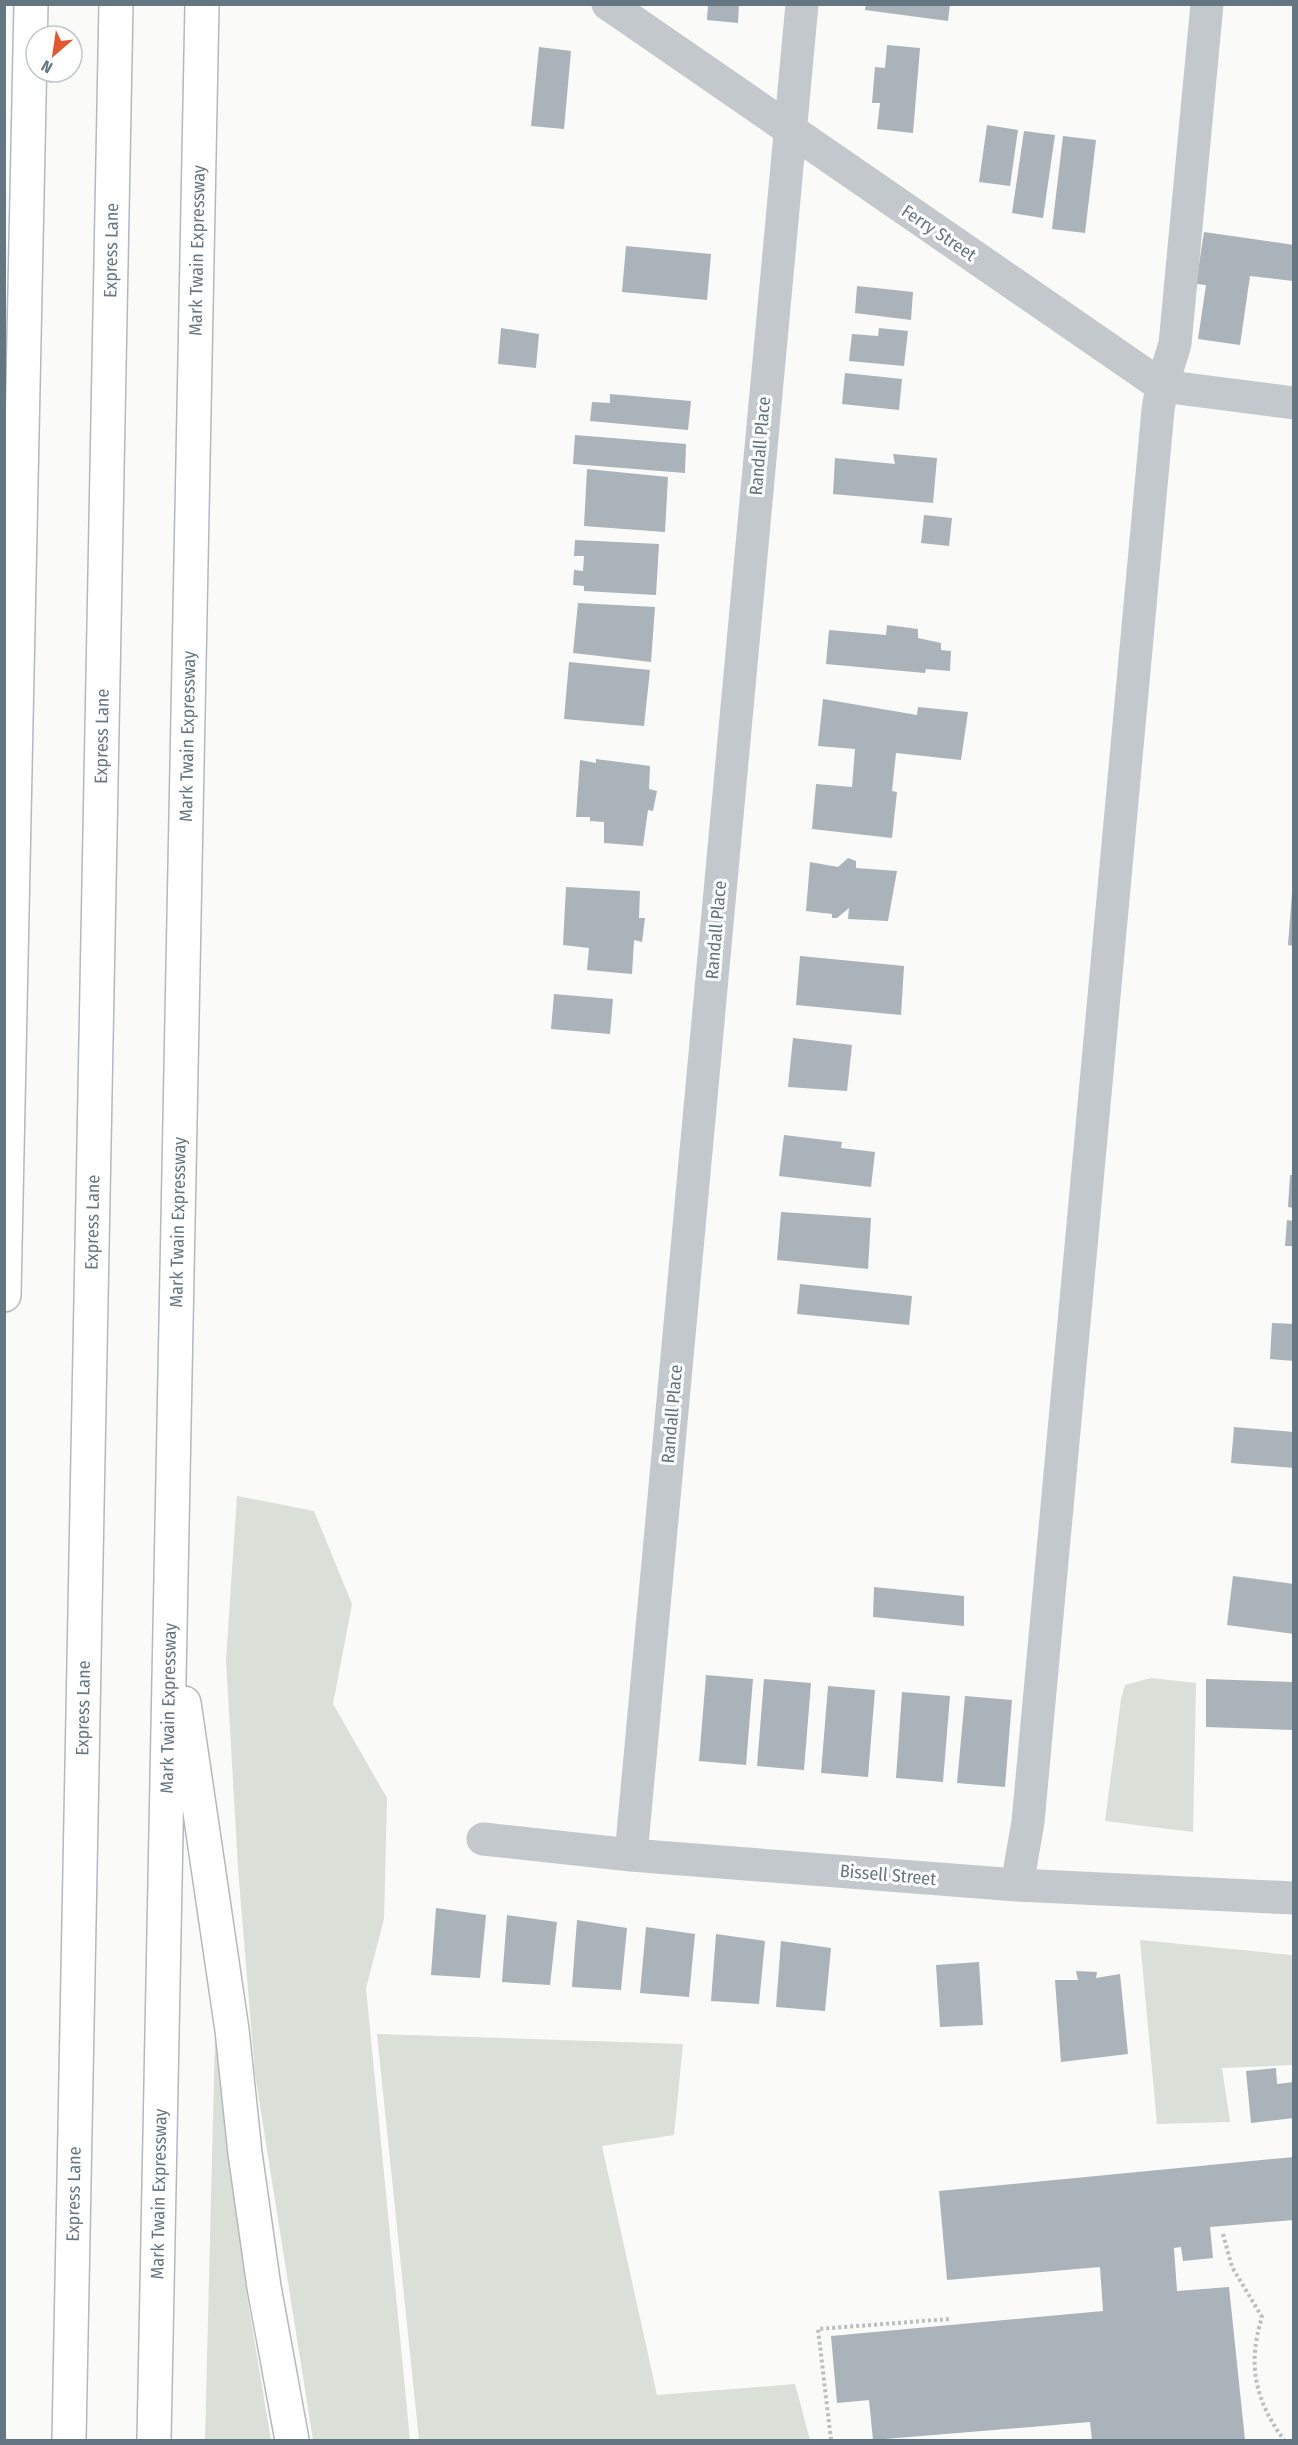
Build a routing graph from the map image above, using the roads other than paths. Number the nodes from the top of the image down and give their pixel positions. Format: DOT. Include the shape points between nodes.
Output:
graph roads {
  1 [pos="30,4"];
  2 [pos="116,4"];
  3 [pos="202,4"];
  4 [pos="608,4"];
  5 [pos="802,4"];
  6 [pos="1207,4"];
  7 [pos="789,130"];
  8 [pos="1162,386"];
  9 [pos="1293,403"];
  10 [pos="7,1080"];
  11 [pos="4,1295"];
  12 [pos="170,1609"];
  13 [pos="483,1839"];
  14 [pos="631,1855"];
  15 [pos="1017,1885"];
  16 [pos="1293,1898"];
  17 [pos="69,2440"];
  18 [pos="154,2440"];
  19 [pos="292,2440"];
  1 -- 10 [label="highway"];
  2 -- 17 [label="highway, Express Lane"];
  3 -- 12 [label="highway, Mark Twain Expressway"];
  4 -- 7 [label="street, Ferry Street"];
  5 -- 7 [label="street, Randall Place"];
  6 -- 8 [label="street" via="1175,344"];
  7 -- 8 [label="street, Ferry Street"];
  7 -- 14 [label="street, Randall Place"];
  8 -- 9 [label="street, Ferry Street"];
  8 -- 15 [label="street" via="1029,1810"];
  10 -- 11 [label="highway"];
  12 -- 18 [label="highway, Mark Twain Expressway"];
  12 -- 19 [label="highway" via="232,2030 258,2243"];
  13 -- 14 [label="street, Bissell Street"];
  14 -- 15 [label="street, Bissell Street"];
  15 -- 16 [label="street, Bissell Street"];
}
